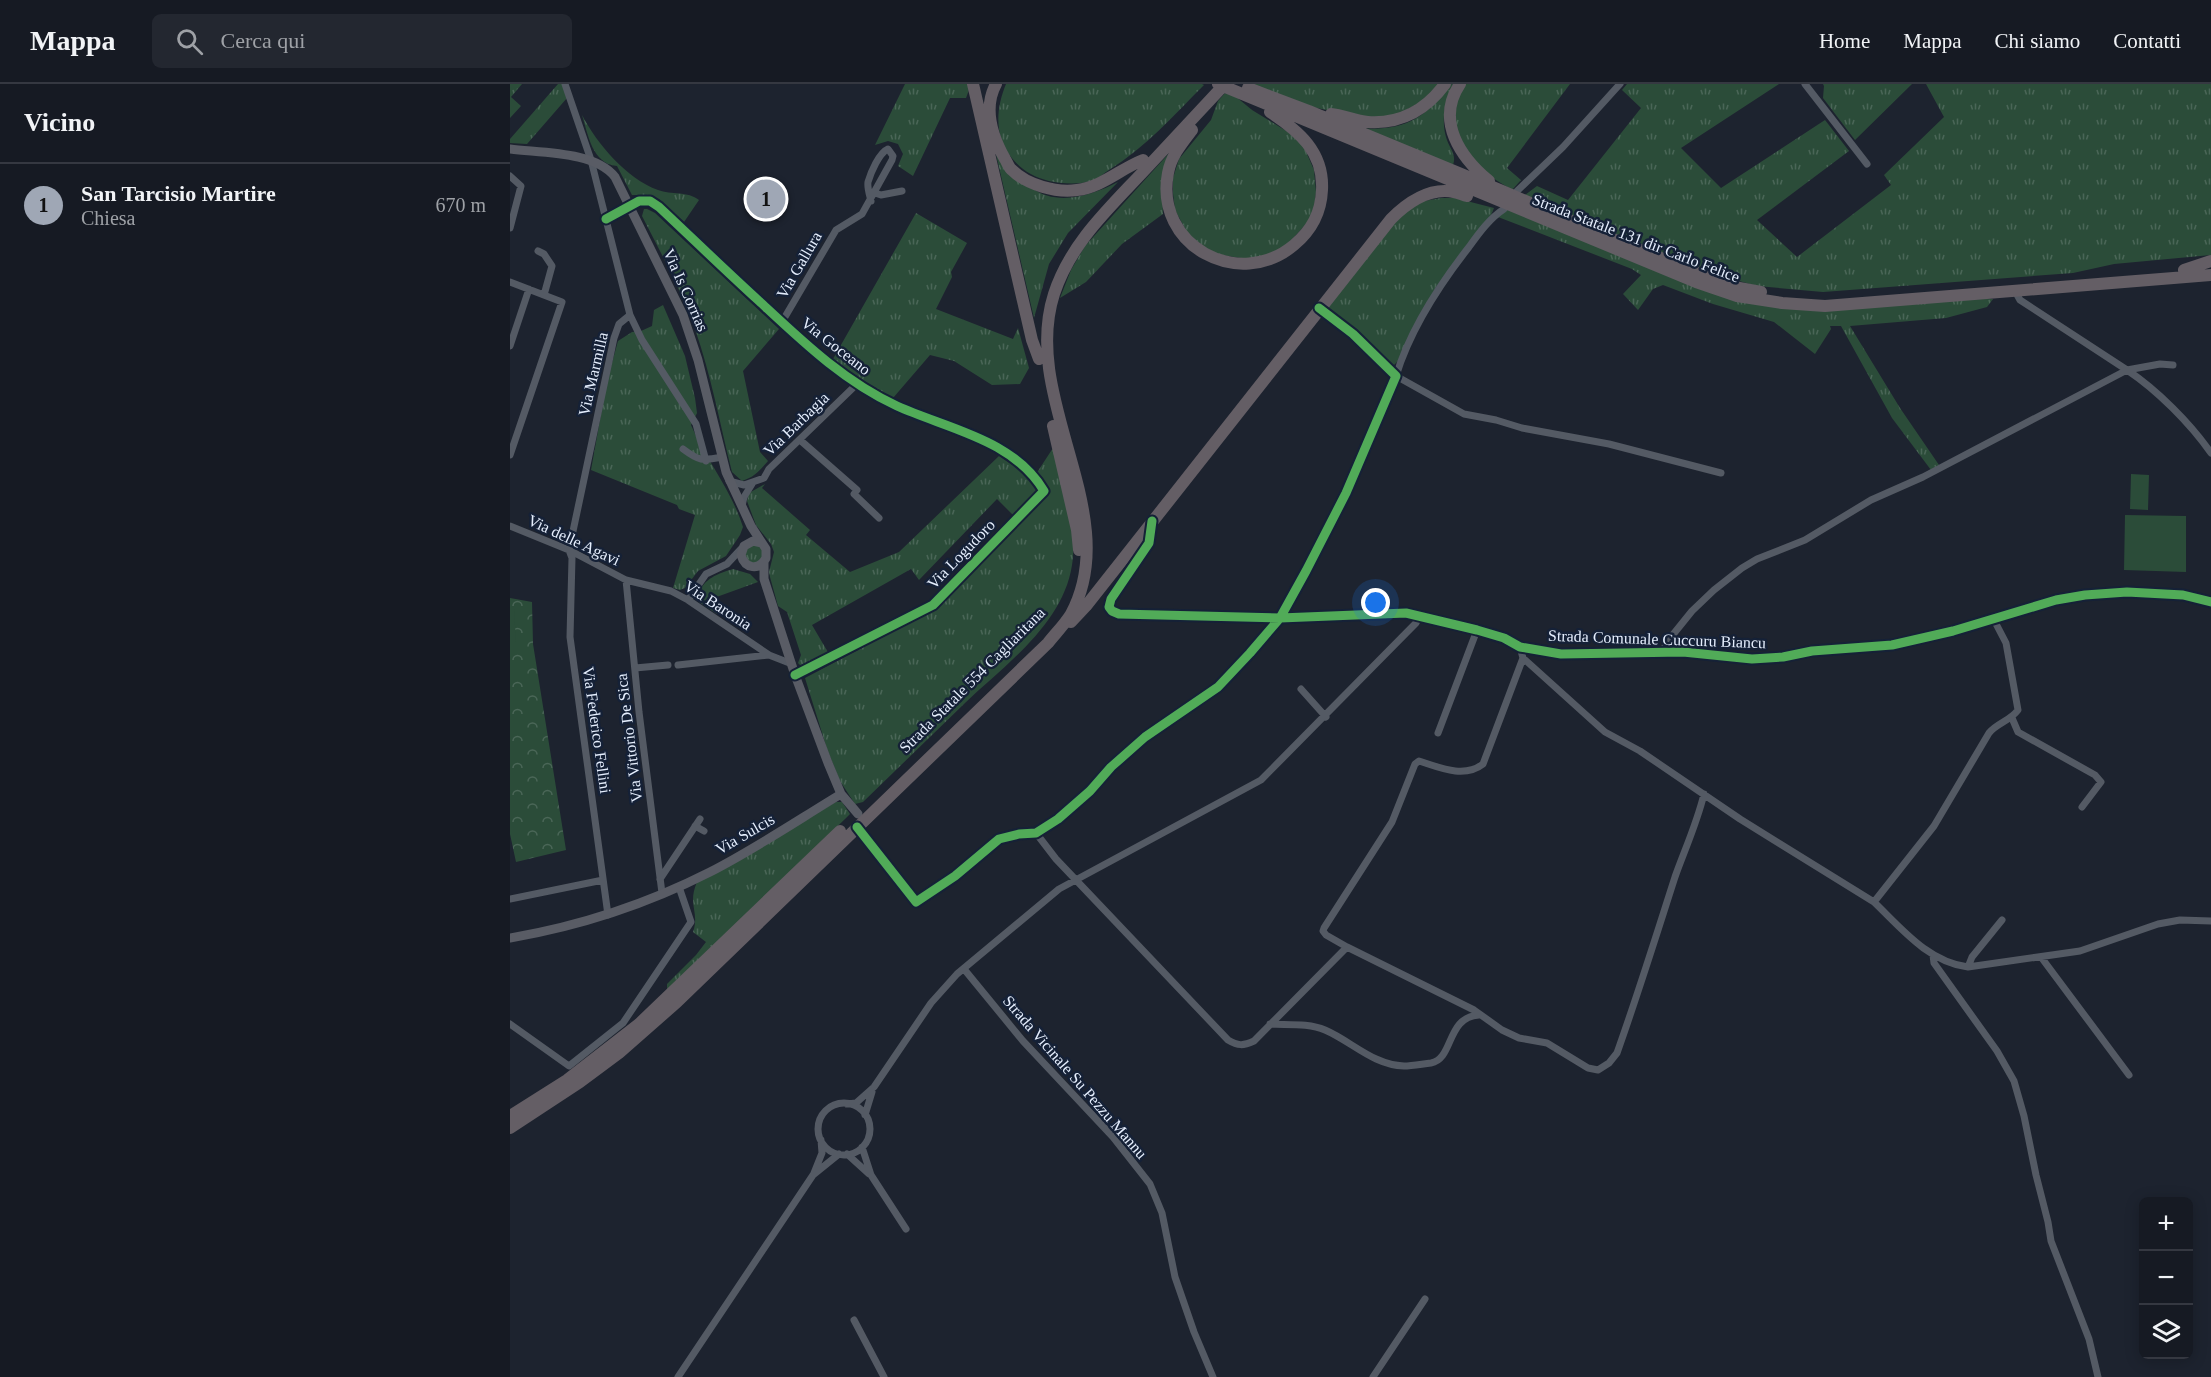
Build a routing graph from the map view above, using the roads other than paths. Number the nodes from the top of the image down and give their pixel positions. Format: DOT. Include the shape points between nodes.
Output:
graph roads {
  1 [pos="565,84"];
  2 [pos="973,84"];
  3 [pos="996,84"];
  4 [pos="1216,84"];
  5 [pos="1225,84"];
  6 [pos="1445,84"];
  7 [pos="1460,84"];
  8 [pos="1620,84"];
  9 [pos="1805,84"];
  10 [pos="1241,88"];
  11 [pos="1204,107"];
  12 [pos="1309,111"];
  13 [pos="510,149"];
  14 [pos="588,159"];
  15 [pos="1143,160"];
  16 [pos="1867,164"];
  17 [pos="510,176"];
  18 [pos="1500,190"];
  19 [pos="902,191"];
  20 [pos="875,193"];
  21 [pos="1515,193"];
  22 [pos="1482,195"];
  23 [pos="871,201"];
  24 [pos="630,207"];
  25 [pos="1504,209"];
  26 [pos="606,219"];
  27 [pos="510,228"];
  28 [pos="538,251"];
  29 [pos="2211,261"];
  30 [pos="2211,267"];
  31 [pos="2184,270"];
  32 [pos="2211,275"];
  33 [pos="510,282"];
  34 [pos="530,290"];
  35 [pos="2015,291"];
  36 [pos="544,295"];
  37 [pos="1319,308"];
  38 [pos="630,315"];
  39 [pos="782,322"];
  40 [pos="510,346"];
  41 [pos="1039,359"];
  42 [pos="2173,365"];
  43 [pos="2127,370"];
  44 [pos="1396,376"];
  45 [pos="858,384"];
  46 [pos="800,440"];
  47 [pos="683,449"];
  48 [pos="2211,453"];
  49 [pos="510,455"];
  50 [pos="722,457"];
  51 [pos="706,461"];
  52 [pos="1721,473"];
  53 [pos="729,481"];
  54 [pos="754,483"];
  55 [pos="1044,491"];
  56 [pos="742,506"];
  57 [pos="879,518"];
  58 [pos="1152,521"];
  59 [pos="510,526"];
  60 [pos="751,526"];
  61 [pos="762,543"];
  62 [pos="744,546"];
  63 [pos="569,550"];
  64 [pos="764,562"];
  65 [pos="727,564"];
  66 [pos="748,565"];
  67 [pos="764,579"];
  68 [pos="626,580"];
  69 [pos="688,600"];
  70 [pos="2211,602"];
  71 [pos="1420,615"];
  72 [pos="1280,618"];
  73 [pos="1993,618"];
  74 [pos="1477,630"];
  75 [pos="1048,643"];
  76 [pos="1520,647"];
  77 [pos="1663,651"];
  78 [pos="770,655"];
  79 [pos="1523,658"];
  80 [pos="792,664"];
  81 [pos="668,665"];
  82 [pos="678,665"];
  83 [pos="635,668"];
  84 [pos="795,675"];
  85 [pos="1301,689"];
  86 [pos="1326,717"];
  87 [pos="2012,718"];
  88 [pos="1438,733"];
  89 [pos="841,794"];
  90 [pos="1704,794"];
  91 [pos="2082,807"];
  92 [pos="700,819"];
  93 [pos="858,820"];
  94 [pos="695,826"];
  95 [pos="704,831"];
  96 [pos="1036,833"];
  97 [pos="1076,878"];
  98 [pos="660,879"];
  99 [pos="603,880"];
  100 [pos="679,886"];
  101 [pos="662,893"];
  102 [pos="510,899"];
  103 [pos="1874,902"];
  104 [pos="608,915"];
  105 [pos="2002,920"];
  106 [pos="2211,921"];
  107 [pos="510,938"];
  108 [pos="1347,947"];
  109 [pos="1933,955"];
  110 [pos="2041,957"];
  111 [pos="1968,967"];
  112 [pos="964,969"];
  113 [pos="1479,1015"];
  114 [pos="510,1024"];
  115 [pos="1270,1024"];
  116 [pos="2129,1075"];
  117 [pos="874,1087"];
  118 [pos="847,1104"];
  119 [pos="527,1106"];
  120 [pos="510,1111"];
  121 [pos="865,1115"];
  122 [pos="510,1116"];
  123 [pos="510,1128"];
  124 [pos="821,1140"];
  125 [pos="862,1147"];
  126 [pos="843,1154"];
  127 [pos="813,1175"];
  128 [pos="871,1175"];
  129 [pos="906,1229"];
  130 [pos="1425,1299"];
  131 [pos="854,1320"];
  132 [pos="678,1377"];
  133 [pos="884,1377"];
  134 [pos="1214,1377"];
  135 [pos="1373,1377"];
  136 [pos="2097,1377"];
  1 -- 14 [label="street"];
  2 -- 41 [label="highway"];
  3 -- 15 [label="highway" via="991,93 989,119 997,146 1011,170 1033,184 1066,191 1087,188"];
  4 -- 10 [label="highway, Strada Statale 131 dir Carlo Felice"];
  4 -- 15 [label="highway, Strada Statale 554 Cagliaritana"];
  5 -- 11 [label="highway"];
  6 -- 12 [label="highway" via="1424,107 1400,119 1366,122"];
  7 -- 18 [label="highway" via="1454,92 1450,115 1453,134 1462,154"];
  8 -- 21 [label="street"];
  9 -- 16 [label="street"];
  10 -- 11 [label="highway" via="1301,134 1317,158 1323,181 1316,219 1305,236 1282,255 1255,264 1228,263 1206,255 1185,238 1174,221 1167,198 1168,174 1175,153 1204,114"];
  10 -- 12 [label="highway"];
  10 -- 22 [label="highway, Strada Statale 131 dir Carlo Felice"];
  11 -- 75 [label="highway, Strada Statale 554 Cagliaritana" via="1089,231 1066,262 1053,296 1047,362 1086,530 1087,559 1081,590 1070,616"];
  12 -- 18 [label="highway, Strada Statale 131 dir Carlo Felice"];
  13 -- 14 [label="street"];
  14 -- 24 [label="street, Via Is Corrias" via="611,172"];
  14 -- 26 [label="street"];
  15 -- 41 [label="highway, Strada Statale 554 Cagliaritana" via="1060,257 1042,309"];
  17 -- 27 [label="street" via="521,186"];
  18 -- 31 [label="highway, Strada Statale 131 dir Carlo Felice" via="1734,287 1770,294 1823,298"];
  19 -- 20 [label="street"];
  20 -- 23 [label="street, Via Gallura"];
  20 -- 23 [label="street, Via Gallura" via="892,160 888,149 868,182"];
  22 -- 35 [label="highway, Strada Statale 131 dir Carlo Felice" via="1737,296 1825,306"];
  22 -- 37 [label="highway" via="1438,192 1412,200 1391,219"];
  23 -- 39 [label="street, Via Gallura" via="862,214 836,230"];
  24 -- 26 [label="street"];
  24 -- 39 [label="street, Via Goceano" via="639,201 659,207"];
  24 -- 50 [label="street, Via Is Corrias" via="693,341"];
  25 -- 44 [label="street" via="1477,237 1431,299"];
  26 -- 38 [label="street"];
  28 -- 36 [label="street" via="552,266"];
  29 -- 31 [label="highway"];
  30 -- 31 [label="highway, Strada Statale 131 dir Carlo Felice"];
  32 -- 35 [label="highway, Strada Statale 131 dir Carlo Felice"];
  33 -- 34 [label="street"];
  34 -- 36 [label="street"];
  34 -- 40 [label="street"];
  35 -- 43 [label="street" via="2020,300"];
  36 -- 49 [label="street" via="562,302"];
  37 -- 44 [label="street" via="1353,334"];
  37 -- 58 [label="highway"];
  38 -- 51 [label="street" via="696,424"];
  38 -- 63 [label="street, Via Marmilla" via="619,324 614,338"];
  39 -- 45 [label="street, Via Goceano" via="817,355"];
  41 -- 93 [label="highway, Strada Statale 554 Cagliaritana" via="1077,530 1079,559 1069,598 1039,640"];
  42 -- 43 [label="street"];
  43 -- 48 [label="street" via="2181,418"];
  43 -- 77 [label="street" via="1923,477 1871,500 1805,540 1742,567 1692,611"];
  44 -- 52 [label="street" via="1464,414 1609,444"];
  44 -- 72 [label="street" via="1346,493"];
  45 -- 46 [label="street, Via Barbagia"];
  45 -- 55 [label="street, Via Goceano" via="894,404 1007,453 1035,476"];
  46 -- 54 [label="street, Via Barbagia" via="764,478"];
  46 -- 57 [label="street" via="857,490 854,494"];
  47 -- 51 [label="street"];
  50 -- 51 [label="street"];
  50 -- 53 [label="street, Via Is Corrias"];
  53 -- 54 [label="street"];
  53 -- 56 [label="street, Via Is Corrias"];
  54 -- 56 [label="street, Via Barbagia"];
  55 -- 84 [label="street, Via Logudoro" via="933,605"];
  56 -- 60 [label="street, Via Is Corrias"];
  58 -- 72 [label="street, Strada Comunale Cuccuru Biancu" via="1149,543 1111,599 1112,611"];
  58 -- 75 [label="highway" via="1086,606"];
  59 -- 63 [label="street, Via delle Agavi"];
  60 -- 61 [label="street, Via Is Corrias"];
  60 -- 62 [label="street"];
  61 -- 62 [label="street" via="755,541"];
  61 -- 64 [label="street" via="767,554"];
  62 -- 65 [label="street"];
  62 -- 66 [label="street" via="741,558"];
  63 -- 68 [label="street, Via delle Agavi"];
  63 -- 99 [label="street, Via Federico Fellini" via="570,637"];
  64 -- 66 [label="street"];
  64 -- 67 [label="street"];
  65 -- 66 [label="street"];
  65 -- 69 [label="street" via="706,574"];
  66 -- 67 [label="street"];
  67 -- 80 [label="street"];
  68 -- 69 [label="street, Via Baronia" via="663,588"];
  68 -- 83 [label="street, Via Vittorio De Sica"];
  69 -- 78 [label="street, Via Baronia"];
  70 -- 73 [label="street, Strada Comunale Cuccuru Biancu" via="2183,595 2085,595"];
  71 -- 72 [label="street, Strada Comunale Cuccuru Biancu"];
  71 -- 74 [label="street, Strada Comunale Cuccuru Biancu"];
  71 -- 86 [label="street"];
  72 -- 96 [label="street" via="1218,687 1145,737 1090,791"];
  73 -- 77 [label="street, Strada Comunale Cuccuru Biancu" via="1953,632 1892,645 1783,657 1752,659"];
  73 -- 87 [label="street" via="2006,643 2017,700 2018,710"];
  74 -- 76 [label="street, Strada Comunale Cuccuru Biancu"];
  74 -- 88 [label="street"];
  75 -- 93 [label="highway, Strada Statale 554 Cagliaritana"];
  76 -- 77 [label="street, Strada Comunale Cuccuru Biancu" via="1561,654"];
  76 -- 79 [label="street"];
  78 -- 80 [label="street, Via Baronia"];
  78 -- 82 [label="street"];
  79 -- 90 [label="street" via="1605,732"];
  79 -- 108 [label="street" via="1483,764 1454,772 1419,761 1415,764 1392,822 1324,928 1326,935"];
  80 -- 84 [label="street"];
  81 -- 83 [label="street"];
  83 -- 98 [label="street, Via Vittorio De Sica"];
  84 -- 89 [label="street"];
  85 -- 86 [label="street"];
  86 -- 97 [label="street" via="1261,780"];
  87 -- 91 [label="street" via="2018,732 2101,782"];
  87 -- 103 [label="street" via="1989,733 1934,826"];
  89 -- 93 [label="street"];
  89 -- 100 [label="street, Via Sulcis" via="712,871"];
  90 -- 103 [label="street"];
  90 -- 113 [label="street" via="1641,986 1617,1053 1609,1064 1598,1070 1588,1068 1547,1043 1519,1038"];
  92 -- 94 [label="street"];
  93 -- 96 [label="street" via="916,902 999,839"];
  93 -- 119 [label="highway, Strada Statale 554 Cagliaritana" via="639,1024"];
  93 -- 123 [label="highway, Strada Statale 554 Cagliaritana" via="695,985 619,1053"];
  94 -- 95 [label="street"];
  94 -- 98 [label="street"];
  96 -- 97 [label="street"];
  97 -- 112 [label="street"];
  97 -- 115 [label="street" via="1228,1040 1245,1046"];
  98 -- 101 [label="street, Via Vittorio De Sica"];
  99 -- 102 [label="street"];
  99 -- 104 [label="street, Via Federico Fellini"];
  100 -- 101 [label="street, Via Sulcis"];
  100 -- 114 [label="street" via="691,918 689,926 623,1023 569,1066"];
  101 -- 104 [label="street, Via Sulcis"];
  103 -- 109 [label="street"];
  104 -- 107 [label="street, Via Sulcis"];
  105 -- 111 [label="street"];
  106 -- 110 [label="street" via="2158,924 2080,951"];
  108 -- 113 [label="street"];
  108 -- 115 [label="street"];
  109 -- 111 [label="street"];
  109 -- 136 [label="street" via="1934,963 2014,1081 2051,1241 2089,1340"];
  110 -- 111 [label="street"];
  110 -- 116 [label="street"];
  112 -- 117 [label="street" via="942,988"];
  112 -- 134 [label="street, Strada Vicinale Su Pezzu Mannu" via="1150,1184 1162,1213 1175,1277"];
  113 -- 115 [label="street" via="1462,1020 1435,1062 1405,1066 1372,1057 1324,1030"];
  117 -- 118 [label="street" via="856,1103"];
  117 -- 121 [label="street"];
  118 -- 121 [label="street"];
  118 -- 124 [label="street" via="833,1106 824,1113 818,1126"];
  119 -- 120 [label="highway"];
  119 -- 122 [label="highway, Strada Statale 554 Cagliaritana"];
  121 -- 125 [label="street" via="869,1131"];
  124 -- 126 [label="street" via="828,1150"];
  124 -- 127 [label="street" via="822,1153"];
  125 -- 126 [label="street"];
  125 -- 128 [label="street"];
  126 -- 127 [label="street"];
  126 -- 128 [label="street"];
  127 -- 132 [label="street"];
  128 -- 129 [label="street"];
  130 -- 135 [label="street"];
  131 -- 133 [label="street"];
}
